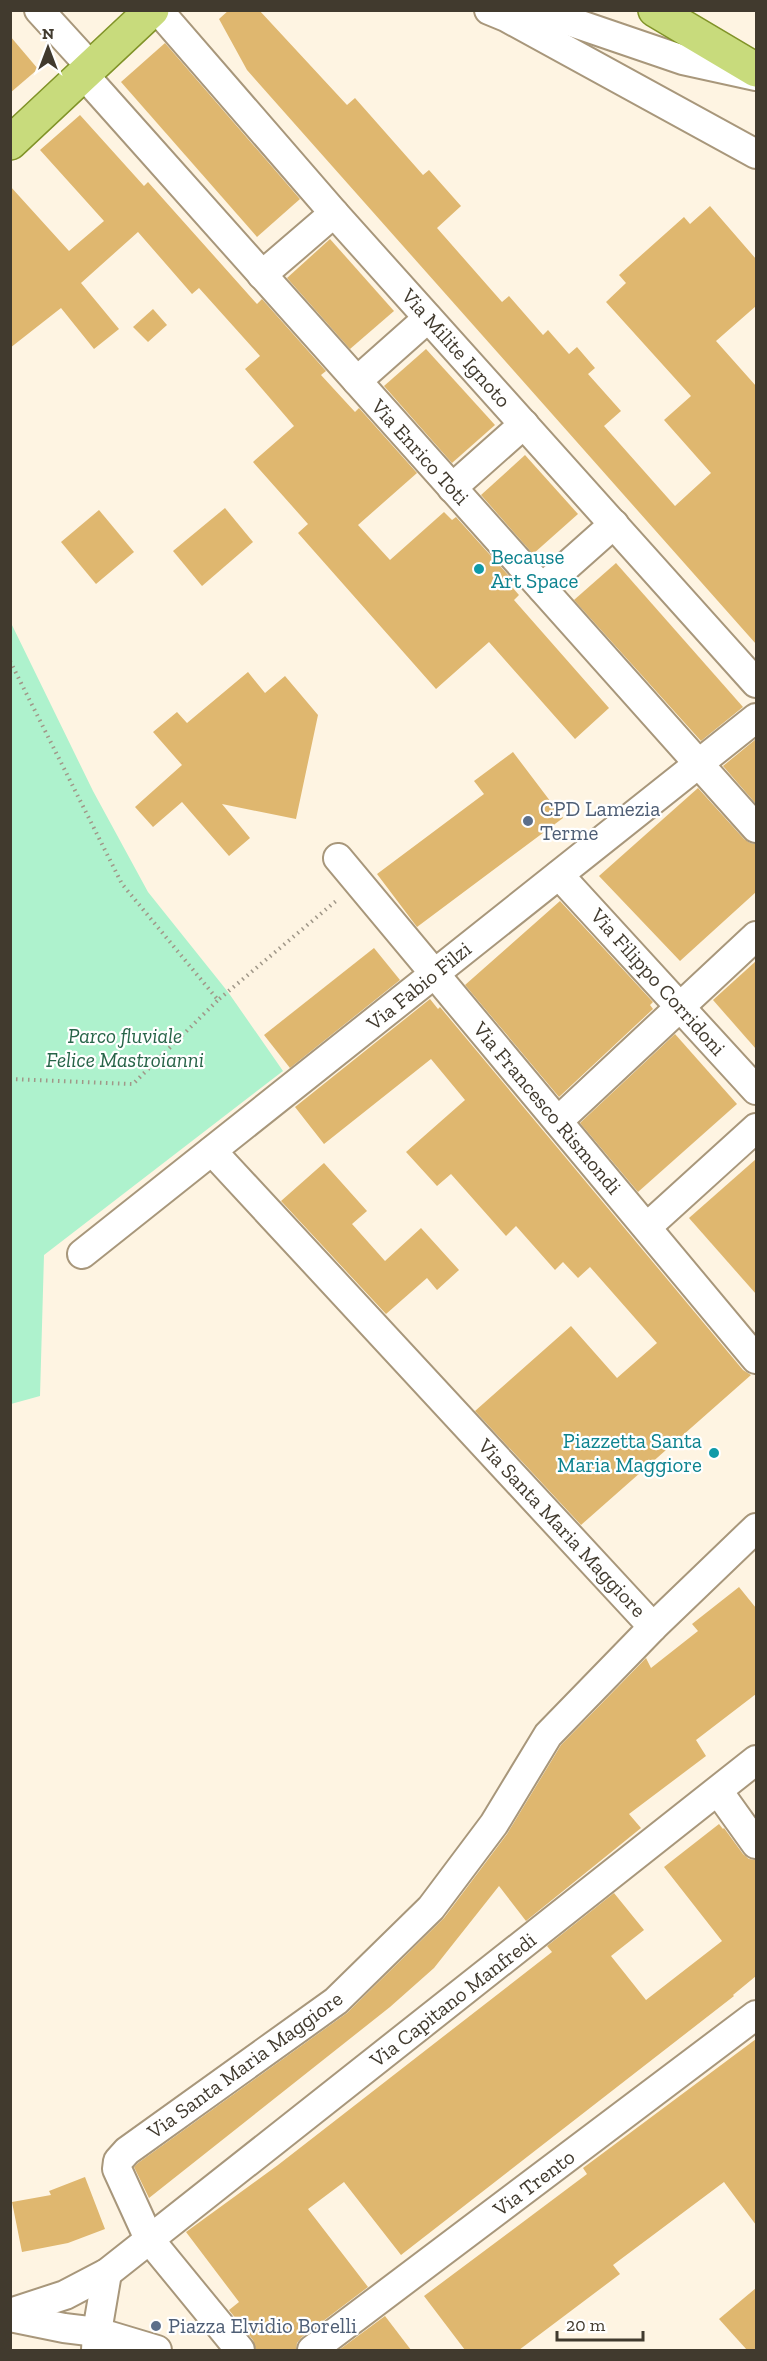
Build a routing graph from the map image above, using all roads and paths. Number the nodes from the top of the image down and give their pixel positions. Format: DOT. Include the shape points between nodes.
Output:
graph roads {
  1 [pos="39,10"];
  2 [pos="152,10"];
  3 [pos="158,10"];
  4 [pos="489,10"];
  5 [pos="520,10"];
  6 [pos="655,10"];
  7 [pos="756,70"];
  8 [pos="88,72"];
  9 [pos="756,76"];
  10 [pos="10,142"];
  11 [pos="756,154"];
  12 [pos="334,213"];
  13 [pos="262,275"];
  14 [pos="429,318"];
  15 [pos="357,381"];
  16 [pos="524,424"];
  17 [pos="452,488"];
  18 [pos="614,524"];
  19 [pos="542,588"];
  20 [pos="10,661"];
  21 [pos="756,683"];
  22 [pos="756,718"];
  23 [pos="699,764"];
  24 [pos="756,828"];
  25 [pos="338,858"];
  26 [pos="559,874"];
  27 [pos="358,882"];
  28 [pos="756,936"];
  29 [pos="435,973"];
  30 [pos="218,1000"];
  31 [pos="681,1007"];
  32 [pos="10,1079"];
  33 [pos="756,1090"];
  34 [pos="558,1121"];
  35 [pos="756,1128"];
  36 [pos="212,1150"];
  37 [pos="647,1227"];
  38 [pos="82,1254"];
  39 [pos="751,1342"];
  40 [pos="756,1528"];
  41 [pos="653,1627"];
  42 [pos="756,1760"];
  43 [pos="718,1791"];
  44 [pos="756,1845"];
  45 [pos="756,2015"];
  46 [pos="149,2239"];
  47 [pos="106,2273"];
  48 [pos="10,2315"];
  49 [pos="96,2341"];
  50 [pos="157,2350"];
  51 [pos="240,2350"];
  52 [pos="312,2350"];
  1 -- 8 [label="street, Via Enrico Toti"];
  2 -- 8 [label="main road"];
  3 -- 12 [label="street, Via Milite Ignoto"];
  4 -- 11 [label="street"];
  5 -- 9 [label="street" via="557,17 682,60"];
  6 -- 7 [label="main road"];
  8 -- 10 [label="main road"];
  8 -- 13 [label="street, Via Enrico Toti"];
  12 -- 13 [label="street"];
  12 -- 14 [label="street, Via Milite Ignoto"];
  13 -- 15 [label="street, Via Enrico Toti"];
  14 -- 15 [label="street"];
  14 -- 16 [label="street, Via Milite Ignoto"];
  15 -- 17 [label="street, Via Enrico Toti"];
  16 -- 17 [label="street"];
  16 -- 18 [label="street, Via Milite Ignoto"];
  17 -- 19 [label="street, Via Enrico Toti"];
  18 -- 19 [label="street"];
  18 -- 21 [label="street, Via Milite Ignoto"];
  19 -- 23 [label="street, Via Enrico Toti"];
  20 -- 30 [label="path" via="122,884"];
  22 -- 23 [label="street, Via Fabio Filzi"];
  23 -- 24 [label="street, Via Enrico Toti"];
  23 -- 26 [label="street, Via Fabio Filzi"];
  25 -- 27 [label="street, Via Francesco Rismondi"];
  26 -- 29 [label="street, Via Fabio Filzi"];
  26 -- 31 [label="street, Via Filippo Corridoni"];
  27 -- 29 [label="street, Via Francesco Rismondi"];
  27 -- 30 [label="path"];
  28 -- 31 [label="street"];
  29 -- 34 [label="street, Via Francesco Rismondi"];
  29 -- 36 [label="street, Via Fabio Filzi"];
  30 -- 32 [label="path" via="133,1084"];
  31 -- 33 [label="street, Via Filippo Corridoni"];
  31 -- 34 [label="street"];
  34 -- 37 [label="street, Via Francesco Rismondi"];
  35 -- 37 [label="street"];
  36 -- 38 [label="street, Via Fabio Filzi"];
  36 -- 41 [label="street, Via Santa Maria Maggiore"];
  37 -- 39 [label="street, Via Francesco Rismondi"];
  40 -- 41 [label="street"];
  41 -- 46 [label="street, Via Santa Maria Maggiore" via="548,1735 494,1824 431,1908 336,2001 118,2161 117,2169"];
  42 -- 43 [label="street, Via Capitano Manfredi"];
  43 -- 44 [label="street"];
  43 -- 46 [label="street, Via Capitano Manfredi"];
  45 -- 52 [label="street, Via Trento"];
  46 -- 47 [label="street"];
  46 -- 51 [label="street"];
  47 -- 48 [label="street" via="65,2295"];
  47 -- 49 [label="street"];
  48 -- 49 [label="street" via="64,2328"];
  49 -- 50 [label="street"];
}
